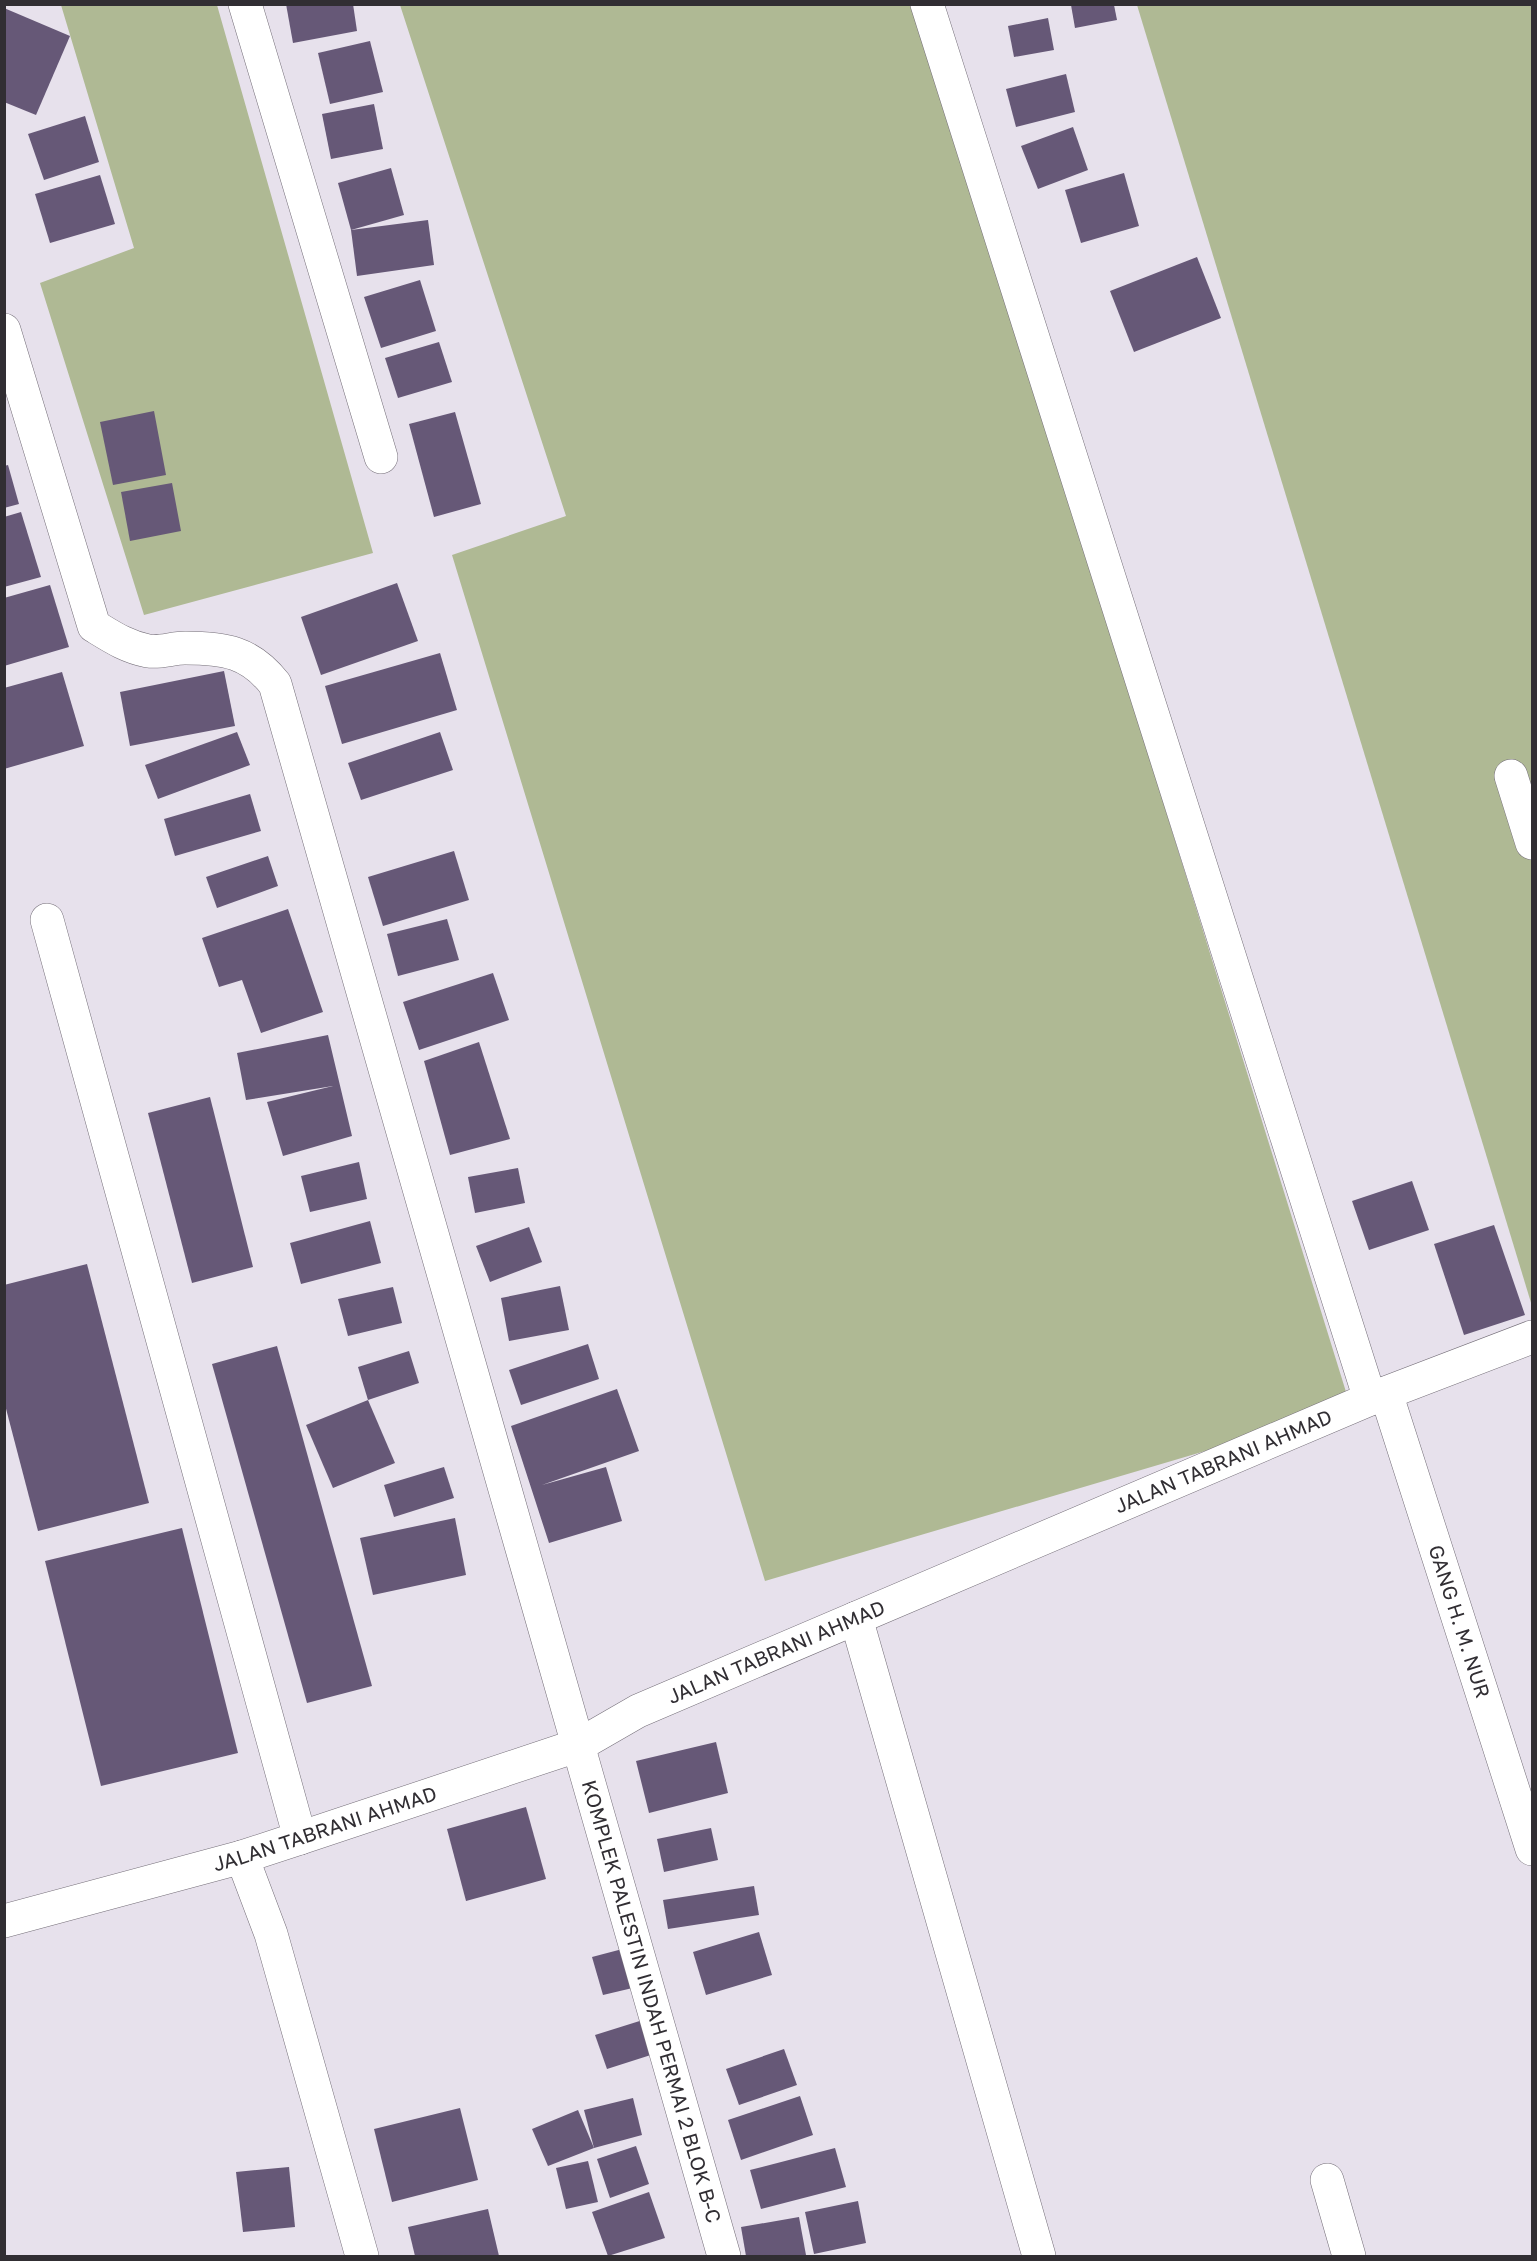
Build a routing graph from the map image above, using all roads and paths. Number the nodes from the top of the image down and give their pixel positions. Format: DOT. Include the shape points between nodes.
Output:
graph roads {
  1 [pos="245,4"];
  2 [pos="927,4"];
  3 [pos="4,330"];
  4 [pos="381,457"];
  5 [pos="1511,776"];
  6 [pos="1533,843"];
  7 [pos="47,920"];
  8 [pos="1533,1337"];
  9 [pos="1378,1396"];
  10 [pos="855,1618"];
  11 [pos="579,1745"];
  12 [pos="300,1838"];
  13 [pos="1533,1849"];
  14 [pos="242,1857"];
  15 [pos="4,1921"];
  16 [pos="1326,2180"];
  17 [pos="362,2256"];
  18 [pos="724,2256"];
  19 [pos="1039,2256"];
  20 [pos="1349,2256"];
  1 -- 4 [label="street"];
  2 -- 9 [label="street, GANG H. M. NUR"];
  3 -- 11 [label="street, KOMPLEK PALESTIN INDAH PERMAI 2 BLOK B-C" via="94,626 122,644 151,652 185,648 234,651 263,668 275,684"];
  5 -- 6 [label="street"];
  7 -- 12 [label="street"];
  8 -- 9 [label="street, JALAN TABRANI AHMAD"];
  9 -- 10 [label="street, JALAN TABRANI AHMAD"];
  9 -- 13 [label="street, GANG H. M. NUR"];
  10 -- 11 [label="street, JALAN TABRANI AHMAD" via="638,1711"];
  10 -- 19 [label="street"];
  11 -- 12 [label="street, JALAN TABRANI AHMAD"];
  11 -- 18 [label="street, KOMPLEK PALESTIN INDAH PERMAI 2 BLOK B-C"];
  12 -- 14 [label="street, JALAN TABRANI AHMAD"];
  14 -- 15 [label="street, JALAN TABRANI AHMAD"];
  14 -- 17 [label="street" via="271,1934"];
  16 -- 20 [label="street"];
}
